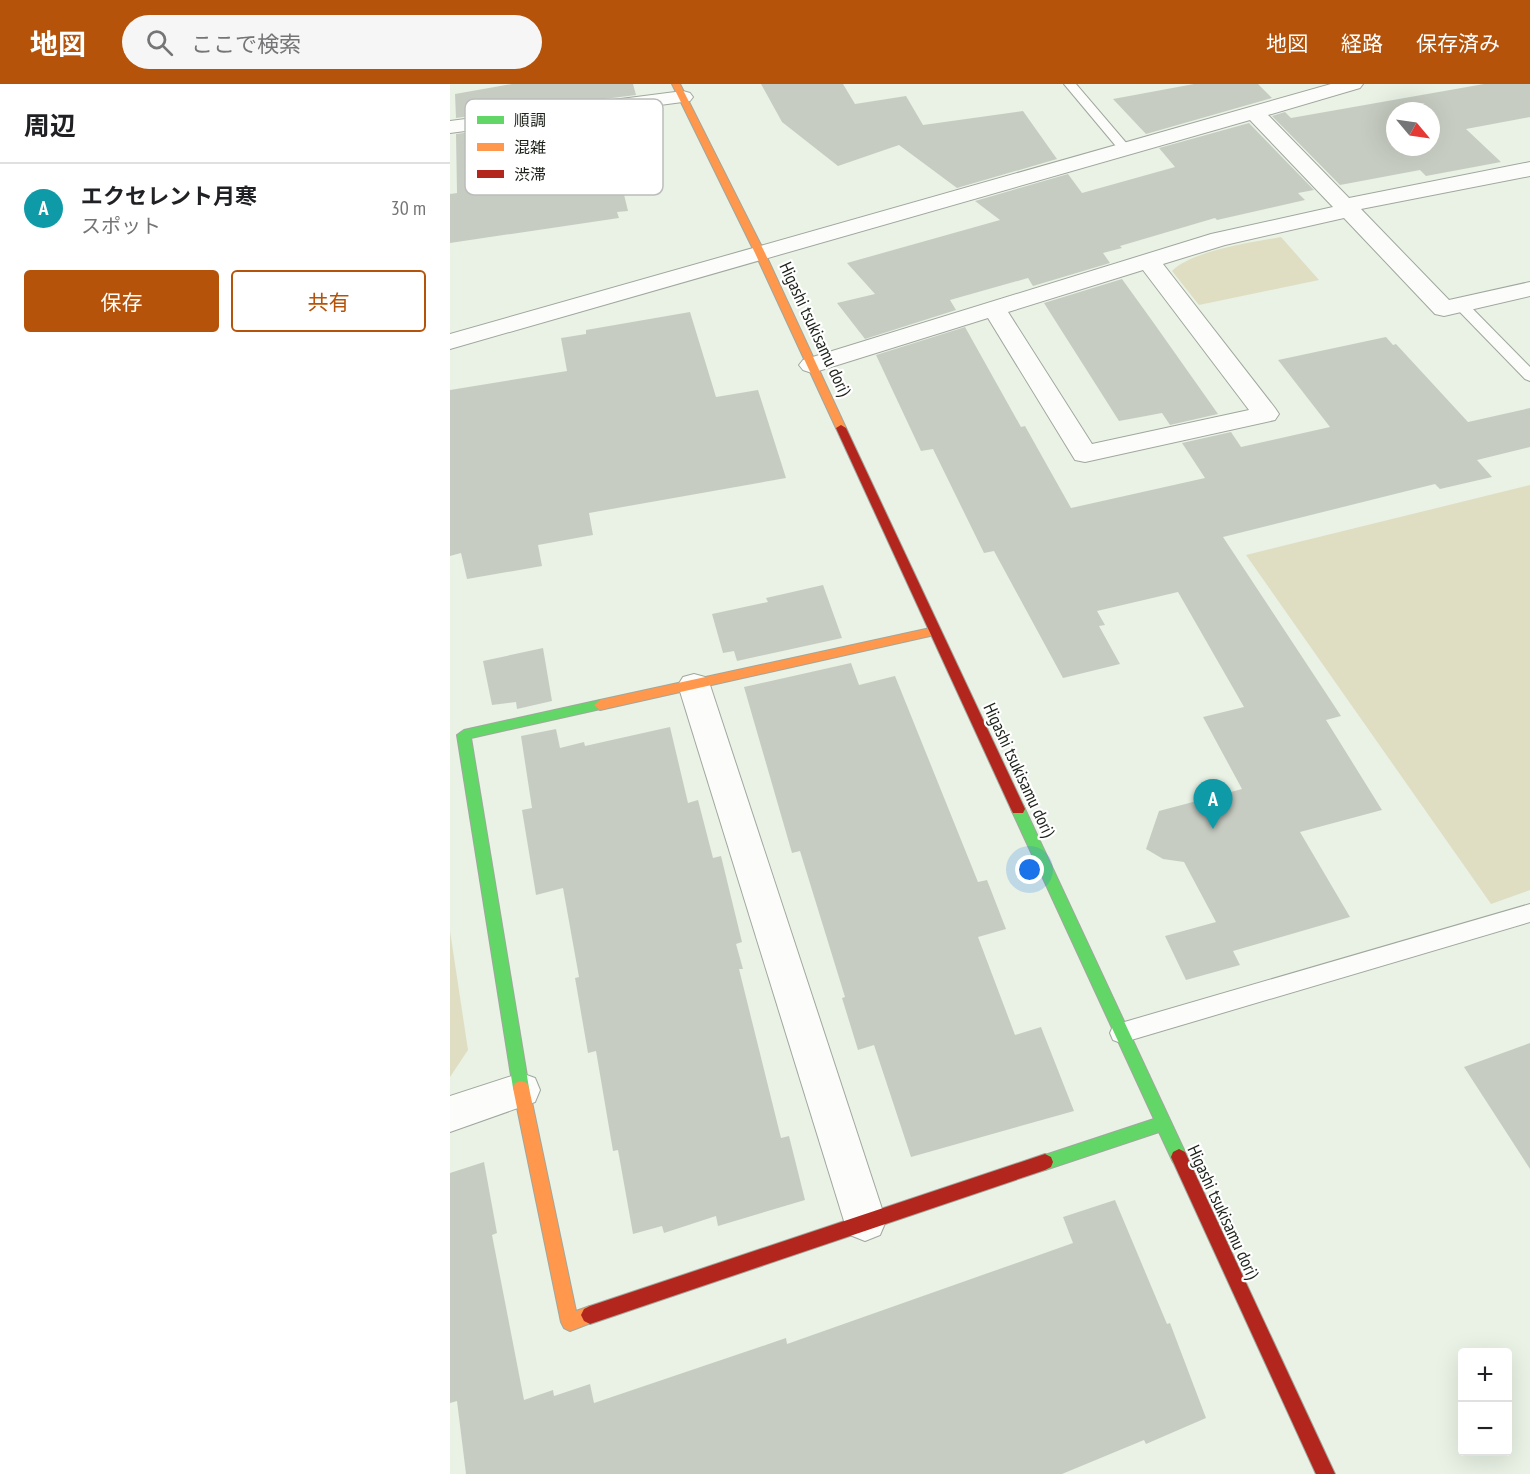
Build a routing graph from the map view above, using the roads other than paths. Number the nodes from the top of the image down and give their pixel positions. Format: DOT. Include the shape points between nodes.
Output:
graph roads {
  1 [pos="1070,84"];
  2 [pos="1353,84"];
  3 [pos="679,91"];
  4 [pos="1292,92"];
  5 [pos="628,99"];
  6 [pos="1254,112"];
  7 [pos="465,125"];
  8 [pos="450,127"];
  9 [pos="1124,148"];
  10 [pos="1530,169"];
  11 [pos="1348,207"];
  12 [pos="760,253"];
  13 [pos="1148,261"];
  14 [pos="1530,289"];
  15 [pos="1461,305"];
  16 [pos="994,309"];
  17 [pos="450,342"];
  18 [pos="812,365"];
  19 [pos="1530,376"];
  20 [pos="935,632"];
  21 [pos="694,685"];
  22 [pos="1530,913"];
  23 [pos="1121,1033"];
  24 [pos="520,1090"];
  25 [pos="450,1114"];
  26 [pos="1162,1124"];
  27 [pos="865,1221"];
  28 [pos="1326,1474"];
  1 -- 9 [label="lane"];
  2 -- 4 [label="street"];
  3 -- 5 [label="street"];
  3 -- 12 [label="street, Higashi tsukisamu dori)"];
  4 -- 6 [label="street"];
  6 -- 9 [label="street"];
  6 -- 11 [label="street"];
  7 -- 8 [label="street"];
  9 -- 12 [label="street"];
  10 -- 11 [label="street"];
  11 -- 13 [label="street"];
  11 -- 15 [label="street" via="1444,309"];
  12 -- 17 [label="street"];
  12 -- 18 [label="street, Higashi tsukisamu dori)"];
  13 -- 16 [label="street"];
  13 -- 16 [label="street" via="1266,414 1085,454"];
  14 -- 15 [label="street"];
  15 -- 19 [label="lane"];
  16 -- 18 [label="street"];
  18 -- 20 [label="street, Higashi tsukisamu dori)"];
  20 -- 21 [label="street"];
  20 -- 23 [label="street, Higashi tsukisamu dori)"];
  21 -- 24 [label="street" via="464,735"];
  21 -- 27 [label="street"];
  22 -- 23 [label="lane"];
  23 -- 26 [label="street, Higashi tsukisamu dori)"];
  24 -- 25 [label="street"];
  24 -- 27 [label="street" via="570,1322"];
  26 -- 27 [label="street"];
  26 -- 28 [label="street, Higashi tsukisamu dori)"];
}
